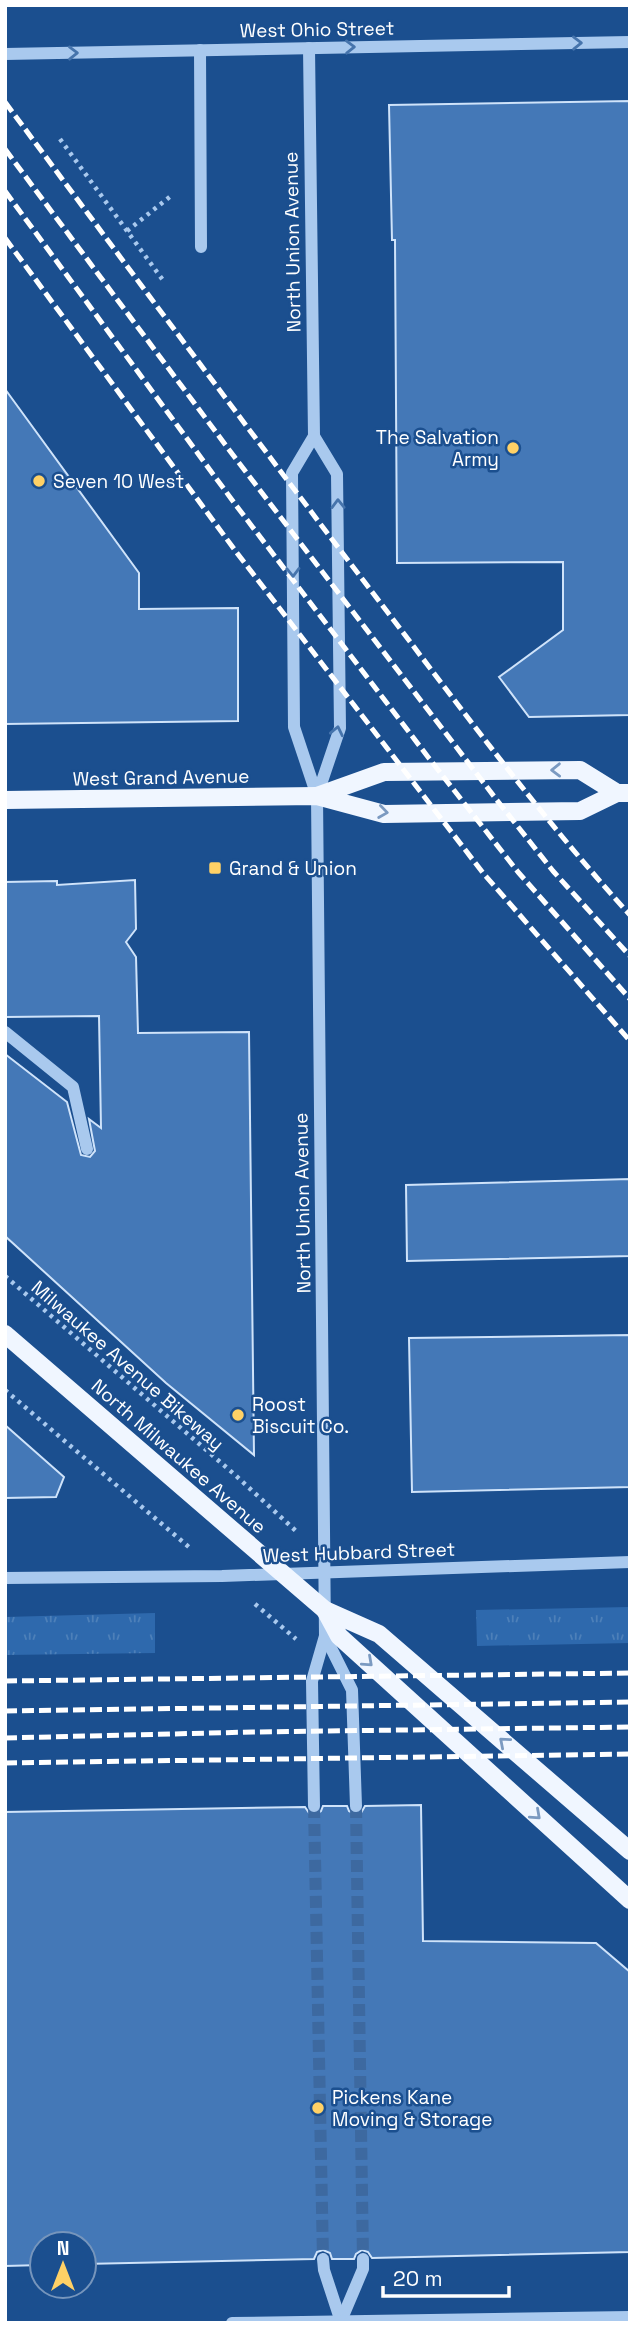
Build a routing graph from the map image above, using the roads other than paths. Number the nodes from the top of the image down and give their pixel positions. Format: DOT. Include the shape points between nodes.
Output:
graph roads {
  1 [pos="630,42"];
  2 [pos="309,48"];
  3 [pos="200,50"];
  4 [pos="5,54"];
  5 [pos="201,247"];
  6 [pos="314,436"];
  7 [pos="624,793"];
  8 [pos="317,796"];
  9 [pos="5,800"];
  10 [pos="5,1032"];
  11 [pos="87,1149"];
  12 [pos="5,1334"];
  13 [pos="630,1562"];
  14 [pos="325,1572"];
  15 [pos="285,1574"];
  16 [pos="5,1578"];
  17 [pos="325,1610"];
  18 [pos="325,1636"];
  19 [pos="314,1806"];
  20 [pos="356,1806"];
  21 [pos="630,1851"];
  22 [pos="630,1900"];
  23 [pos="323,2259"];
  24 [pos="363,2259"];
  25 [pos="630,2317"];
  26 [pos="341,2322"];
  27 [pos="232,2323"];
  2 -- 1 [label="street, West Ohio Street, one-way"];
  2 -- 3 [label="street, West Ohio Street"];
  2 -- 6 [label="street, North Union Avenue"];
  4 -- 3 [label="street, West Ohio Street, one-way"];
  3 -- 5 [label="street"];
  6 -- 8 [label="street, North Union Avenue, one-way" via="292,473 294,727"];
  8 -- 6 [label="street, North Union Avenue, one-way" via="340,728 340,701 337,474"];
  8 -- 7 [label="main road, West Grand Avenue, one-way" via="384,814 580,811"];
  7 -- 8 [label="main road, West Grand Avenue, one-way" via="580,770 384,772"];
  8 -- 9 [label="main road, West Grand Avenue"];
  8 -- 14 [label="street, North Union Avenue"];
  10 -- 11 [label="street" via="73,1087"];
  12 -- 15 [label="main road, North Milwaukee Avenue"];
  13 -- 14 [label="street, West Hubbard Street"];
  14 -- 15 [label="street, West Hubbard Street"];
  14 -- 17 [label="street, North Union Avenue"];
  15 -- 16 [label="street, West Hubbard Street"];
  15 -- 17 [label="main road, North Milwaukee Avenue"];
  17 -- 18 [label="street, North Union Avenue"];
  21 -- 17 [label="main road, North Milwaukee Avenue, one-way" via="379,1634"];
  17 -- 22 [label="main road, North Milwaukee Avenue, one-way" via="339,1636"];
  18 -- 19 [label="street" via="312,1681"];
  18 -- 20 [label="street" via="352,1690"];
  23 -- 26 [label="street"];
  24 -- 26 [label="street"];
  25 -- 26 [label="street"];
  26 -- 27 [label="street"];
}
